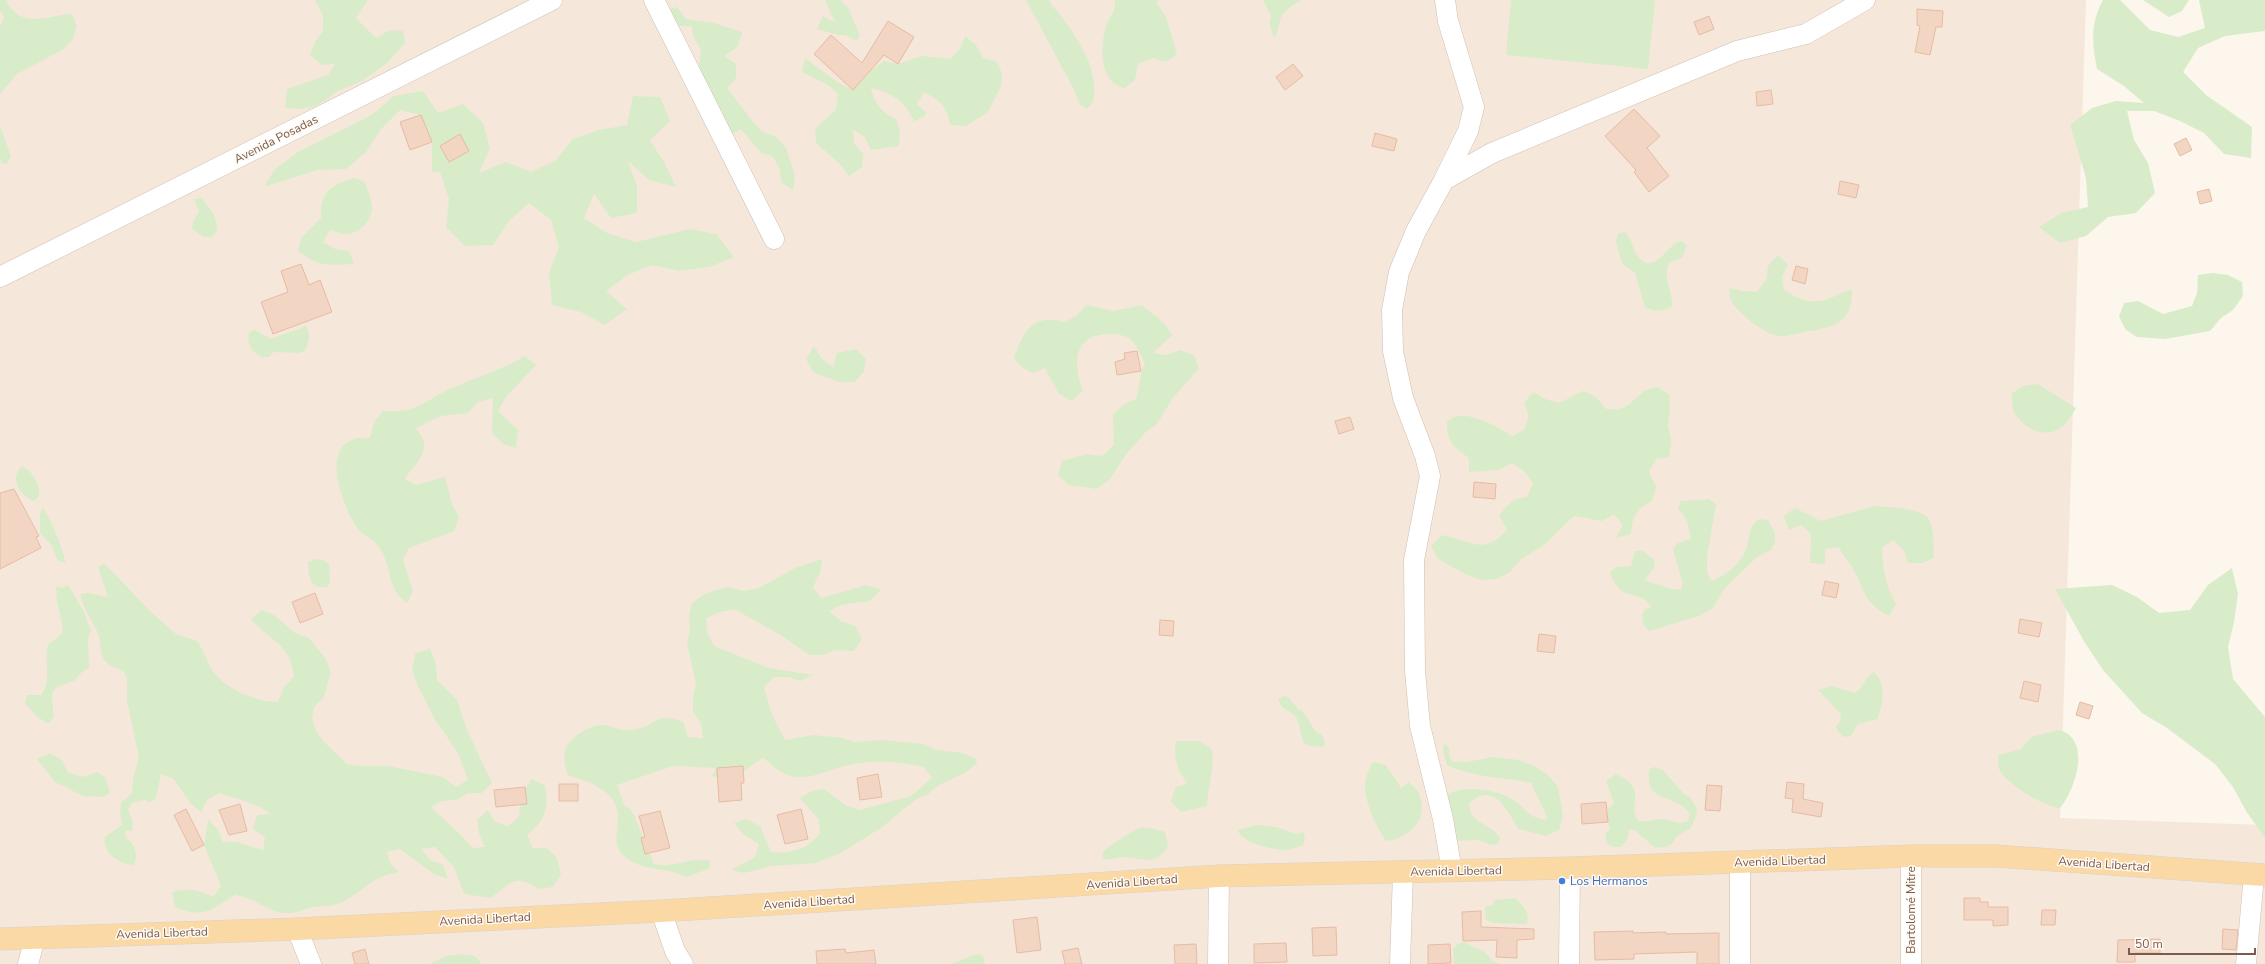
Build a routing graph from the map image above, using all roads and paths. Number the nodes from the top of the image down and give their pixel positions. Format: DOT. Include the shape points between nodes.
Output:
graph roads {
  1 [pos="552,0"];
  2 [pos="654,0"];
  3 [pos="1445,0"];
  4 [pos="1865,0"];
  5 [pos="1444,180"];
  6 [pos="774,239"];
  7 [pos="0,277"];
  8 [pos="1911,856"];
  9 [pos="1740,863"];
  10 [pos="1570,868"];
  11 [pos="1452,871"];
  12 [pos="1403,872"];
  13 [pos="2259,875"];
  14 [pos="1219,876"];
  15 [pos="661,911"];
  16 [pos="298,929"];
  17 [pos="35,938"];
  18 [pos="0,939"];
  19 [pos="28,964"];
  20 [pos="311,964"];
  21 [pos="683,964"];
  22 [pos="1218,964"];
  23 [pos="1400,964"];
  24 [pos="1569,964"];
  25 [pos="1740,964"];
  26 [pos="1911,964"];
  27 [pos="2246,964"];
  1 -- 7 [label="street, Avenida Posadas"];
  2 -- 6 [label="street"];
  3 -- 5 [label="street" via="1448,21 1474,107 1468,131"];
  4 -- 5 [label="street" via="1806,34 1737,50 1492,153"];
  5 -- 11 [label="street" via="1416,230 1399,272 1392,310 1393,351 1403,398 1426,456 1430,476 1414,560 1414,670 1420,726 1443,819"];
  8 -- 9 [label="main road, Avenida Libertad"];
  8 -- 13 [label="main road, Avenida Libertad" via="1996,856"];
  8 -- 26 [label="street, Bartolomé Mitre"];
  9 -- 10 [label="main road, Avenida Libertad"];
  9 -- 25 [label="street"];
  10 -- 11 [label="main road, Avenida Libertad"];
  10 -- 24 [label="street"];
  11 -- 12 [label="main road, Avenida Libertad"];
  12 -- 14 [label="main road, Avenida Libertad"];
  12 -- 23 [label="street"];
  13 -- 27 [label="street"];
  14 -- 15 [label="main road, Avenida Libertad"];
  14 -- 22 [label="street"];
  15 -- 16 [label="main road, Avenida Libertad"];
  15 -- 21 [label="street" via="675,951"];
  16 -- 17 [label="main road, Avenida Libertad"];
  16 -- 20 [label="street"];
  17 -- 18 [label="main road, Avenida Libertad"];
  17 -- 19 [label="street"];
}
